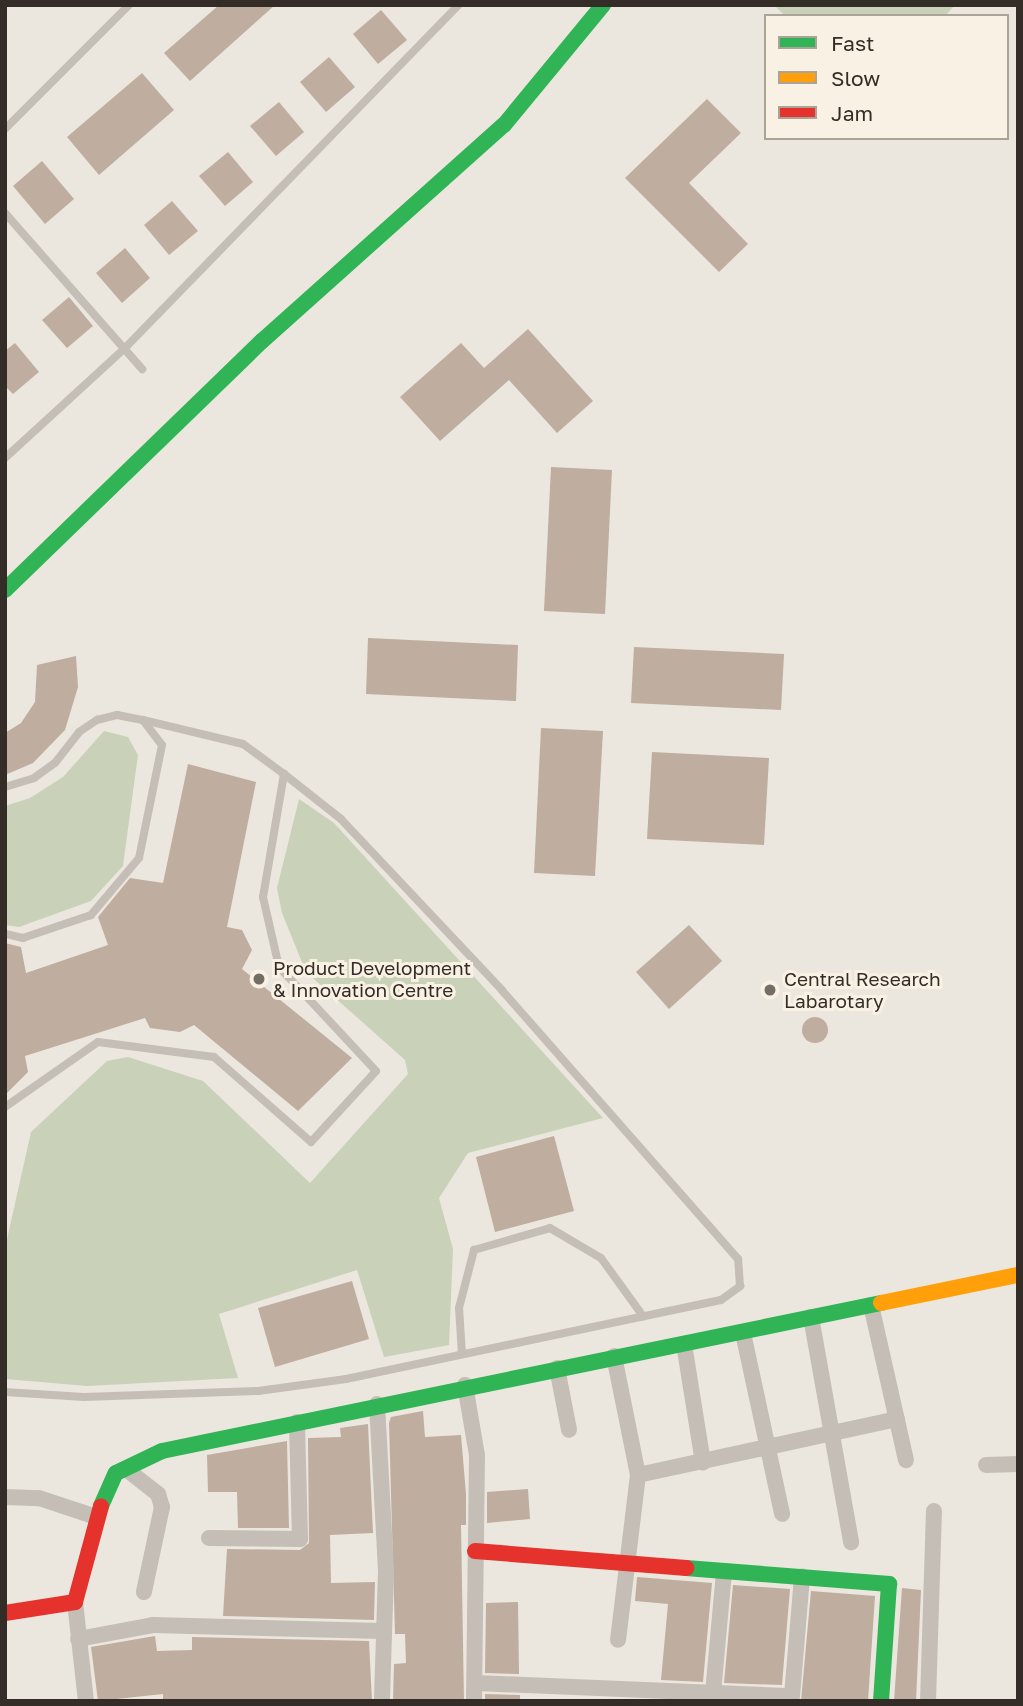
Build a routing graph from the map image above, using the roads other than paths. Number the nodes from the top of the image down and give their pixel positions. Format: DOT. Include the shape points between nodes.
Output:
graph roads {
  1 [pos="129,5"];
  2 [pos="458,5"];
  3 [pos="603,5"];
  4 [pos="5,129"];
  5 [pos="5,213"];
  6 [pos="125,348"];
  7 [pos="142,369"];
  8 [pos="5,458"];
  9 [pos="5,590"];
  10 [pos="144,720"];
  11 [pos="284,774"];
  12 [pos="7,778"];
  13 [pos="8,787"];
  14 [pos="5,934"];
  15 [pos="5,1107"];
  16 [pos="1018,1275"];
  17 [pos="871,1305"];
  18 [pos="643,1316"];
  19 [pos="811,1317"];
  20 [pos="743,1333"];
  21 [pos="684,1345"];
  22 [pos="462,1354"];
  23 [pos="614,1356"];
  24 [pos="557,1368"];
  25 [pos="466,1385"];
  26 [pos="5,1392"];
  27 [pos="377,1405"];
  28 [pos="897,1419"];
  29 [pos="297,1422"];
  30 [pos="569,1430"];
  31 [pos="835,1433"];
  32 [pos="771,1449"];
  33 [pos="906,1460"];
  34 [pos="703,1462"];
  35 [pos="1018,1464"];
  36 [pos="986,1465"];
  37 [pos="126,1469"];
  38 [pos="638,1475"];
  39 [pos="5,1497"];
  40 [pos="934,1511"];
  41 [pos="782,1514"];
  42 [pos="96,1517"];
  43 [pos="209,1538"];
  44 [pos="851,1542"];
  45 [pos="475,1551"];
  46 [pos="625,1563"];
  47 [pos="724,1571"];
  48 [pos="802,1576"];
  49 [pos="144,1592"];
  50 [pos="75,1602"];
  51 [pos="5,1613"];
  52 [pos="382,1631"];
  53 [pos="78,1639"];
  54 [pos="618,1640"];
  55 [pos="475,1683"];
  56 [pos="713,1693"];
  57 [pos="86,1701"];
  58 [pos="382,1701"];
  59 [pos="474,1701"];
  60 [pos="881,1701"];
  61 [pos="928,1701"];
  1 -- 4 [label="lane"];
  2 -- 6 [label="lane"];
  3 -- 9 [label="street" via="504,125 262,341"];
  5 -- 6 [label="lane"];
  6 -- 7 [label="lane"];
  6 -- 8 [label="lane"];
  10 -- 11 [label="lane" via="243,744"];
  10 -- 13 [label="lane" via="117,715 97,720 79,732 55,763"];
  10 -- 14 [label="lane" via="162,745 139,858 91,915 23,938"];
  11 -- 15 [label="lane" via="263,897 279,967 376,1071 311,1142 215,1057 98,1042"];
  11 -- 18 [label="lane" via="341,819 502,990 738,1259 743,1279 728,1298"];
  12 -- 13 [label="lane"];
  16 -- 17 [label="street"];
  17 -- 19 [label="street"];
  17 -- 28 [label="street"];
  18 -- 22 [label="lane"];
  18 -- 22 [label="lane" via="601,1258 550,1228 474,1250 460,1308"];
  19 -- 20 [label="street"];
  19 -- 31 [label="street"];
  20 -- 21 [label="street"];
  20 -- 32 [label="street"];
  21 -- 23 [label="street"];
  21 -- 34 [label="street"];
  22 -- 26 [label="lane" via="258,1391 84,1397"];
  23 -- 24 [label="street"];
  23 -- 38 [label="street"];
  24 -- 25 [label="street"];
  24 -- 30 [label="street"];
  25 -- 27 [label="street"];
  25 -- 45 [label="street" via="477,1455"];
  27 -- 29 [label="street"];
  27 -- 52 [label="street" via="385,1517"];
  28 -- 31 [label="street"];
  28 -- 33 [label="street"];
  29 -- 37 [label="street" via="162,1451"];
  29 -- 43 [label="street" via="300,1539"];
  31 -- 32 [label="street"];
  31 -- 44 [label="street"];
  32 -- 34 [label="street"];
  32 -- 41 [label="street"];
  34 -- 38 [label="street"];
  35 -- 36 [label="street"];
  37 -- 42 [label="street" via="116,1473"];
  37 -- 49 [label="street" via="158,1494 162,1507"];
  38 -- 46 [label="street"];
  39 -- 42 [label="street" via="39,1498"];
  40 -- 61 [label="street"];
  42 -- 50 [label="street"];
  45 -- 46 [label="street"];
  45 -- 55 [label="street"];
  46 -- 47 [label="street"];
  46 -- 54 [label="street"];
  47 -- 48 [label="street"];
  47 -- 56 [label="street"];
  48 -- 56 [label="street" via="792,1696"];
  48 -- 60 [label="street" via="889,1584"];
  50 -- 51 [label="street"];
  50 -- 53 [label="street"];
  52 -- 53 [label="street" via="153,1625"];
  52 -- 58 [label="street"];
  53 -- 57 [label="street"];
  55 -- 56 [label="street"];
  55 -- 59 [label="street"];
}
